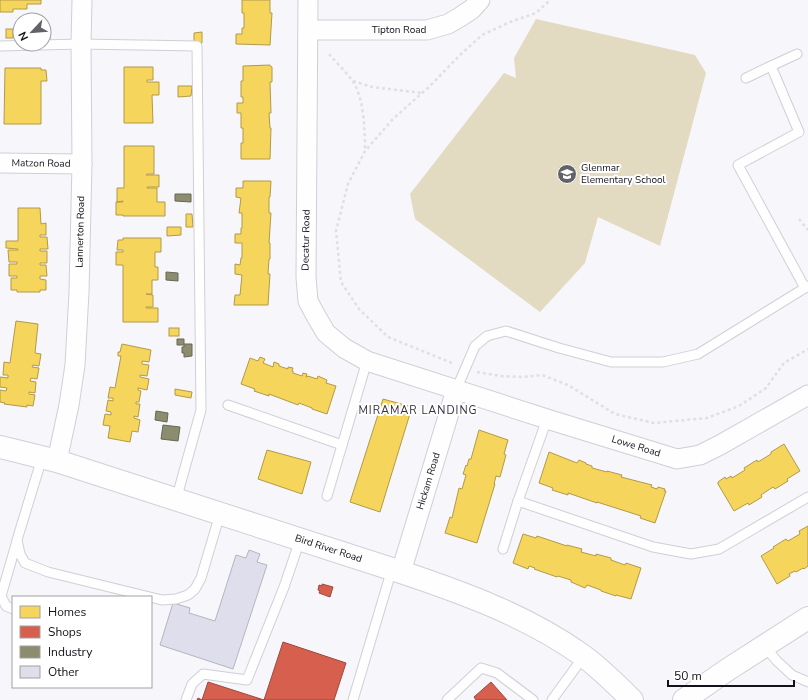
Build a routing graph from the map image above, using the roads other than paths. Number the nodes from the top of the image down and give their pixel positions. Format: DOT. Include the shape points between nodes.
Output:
graph roads {
  1 [pos="82,0"];
  2 [pos="308,0"];
  3 [pos="480,0"];
  4 [pos="308,30"];
  5 [pos="81,44"];
  6 [pos="0,46"];
  7 [pos="797,54"];
  8 [pos="771,66"];
  9 [pos="746,78"];
  10 [pos="0,163"];
  11 [pos="82,164"];
  12 [pos="806,287"];
  13 [pos="367,361"];
  14 [pos="456,390"];
  15 [pos="808,395"];
  16 [pos="228,405"];
  17 [pos="547,419"];
  18 [pos="342,445"];
  19 [pos="0,448"];
  20 [pos="49,459"];
  21 [pos="327,496"];
  22 [pos="808,497"];
  23 [pos="176,500"];
  24 [pos="518,501"];
  25 [pos="220,514"];
  26 [pos="17,540"];
  27 [pos="300,540"];
  28 [pos="503,549"];
  29 [pos="397,571"];
  30 [pos="146,596"];
  31 [pos="152,598"];
  32 [pos="12,609"];
  33 [pos="808,618"];
  34 [pos="764,646"];
  35 [pos="584,656"];
  36 [pos="808,682"];
  37 [pos="186,700"];
  38 [pos="353,700"];
  39 [pos="447,700"];
  40 [pos="533,700"];
  41 [pos="552,700"];
  42 [pos="632,700"];
  43 [pos="684,700"];
  1 -- 5 [label="street, Lannerton Road"];
  2 -- 4 [label="street, Decatur Road"];
  3 -- 4 [label="street, Tipton Road" via="472,9 448,24 427,30"];
  4 -- 13 [label="street, Decatur Road" via="308,301 326,333 344,348"];
  5 -- 6 [label="lane"];
  5 -- 11 [label="street, Lannerton Road"];
  5 -- 23 [label="lane" via="197,46 201,410"];
  7 -- 8 [label="lane"];
  8 -- 9 [label="lane"];
  8 -- 12 [label="lane" via="799,132 738,165"];
  10 -- 11 [label="street, Matzon Road"];
  11 -- 20 [label="street, Lannerton Road" via="75,365 69,405"];
  12 -- 14 [label="lane" via="698,354 663,362 611,362 506,331 487,336 474,346"];
  13 -- 14 [label="street, Decatur Road"];
  13 -- 18 [label="lane"];
  14 -- 17 [label="street, Lowe Road"];
  14 -- 29 [label="street, Hickam Road"];
  15 -- 17 [label="street, Lowe Road" via="720,446 700,455 677,459"];
  16 -- 18 [label="lane"];
  17 -- 24 [label="lane"];
  18 -- 21 [label="lane"];
  19 -- 20 [label="street, Bird River Road"];
  20 -- 23 [label="street, Bird River Road"];
  20 -- 26 [label="lane"];
  22 -- 24 [label="lane" via="719,549 691,554 653,547"];
  23 -- 25 [label="street, Bird River Road"];
  24 -- 28 [label="lane"];
  25 -- 27 [label="street, Bird River Road"];
  25 -- 31 [label="lane" via="201,578 195,589 188,595 176,599"];
  26 -- 30 [label="lane" via="25,563 48,572"];
  26 -- 32 [label="lane" via="1,596 6,606"];
  27 -- 29 [label="street, Bird River Road"];
  27 -- 37 [label="lane" via="247,680 203,674 192,684"];
  29 -- 35 [label="street, Bird River Road" via="500,608 543,630"];
  29 -- 38 [label="lane"];
  33 -- 34 [label="street"];
  34 -- 36 [label="lane" via="792,675"];
  34 -- 43 [label="street"];
  35 -- 41 [label="lane"];
  35 -- 42 [label="street, Bird River Road"];
  39 -- 40 [label="lane" via="481,668 497,673"];
}
